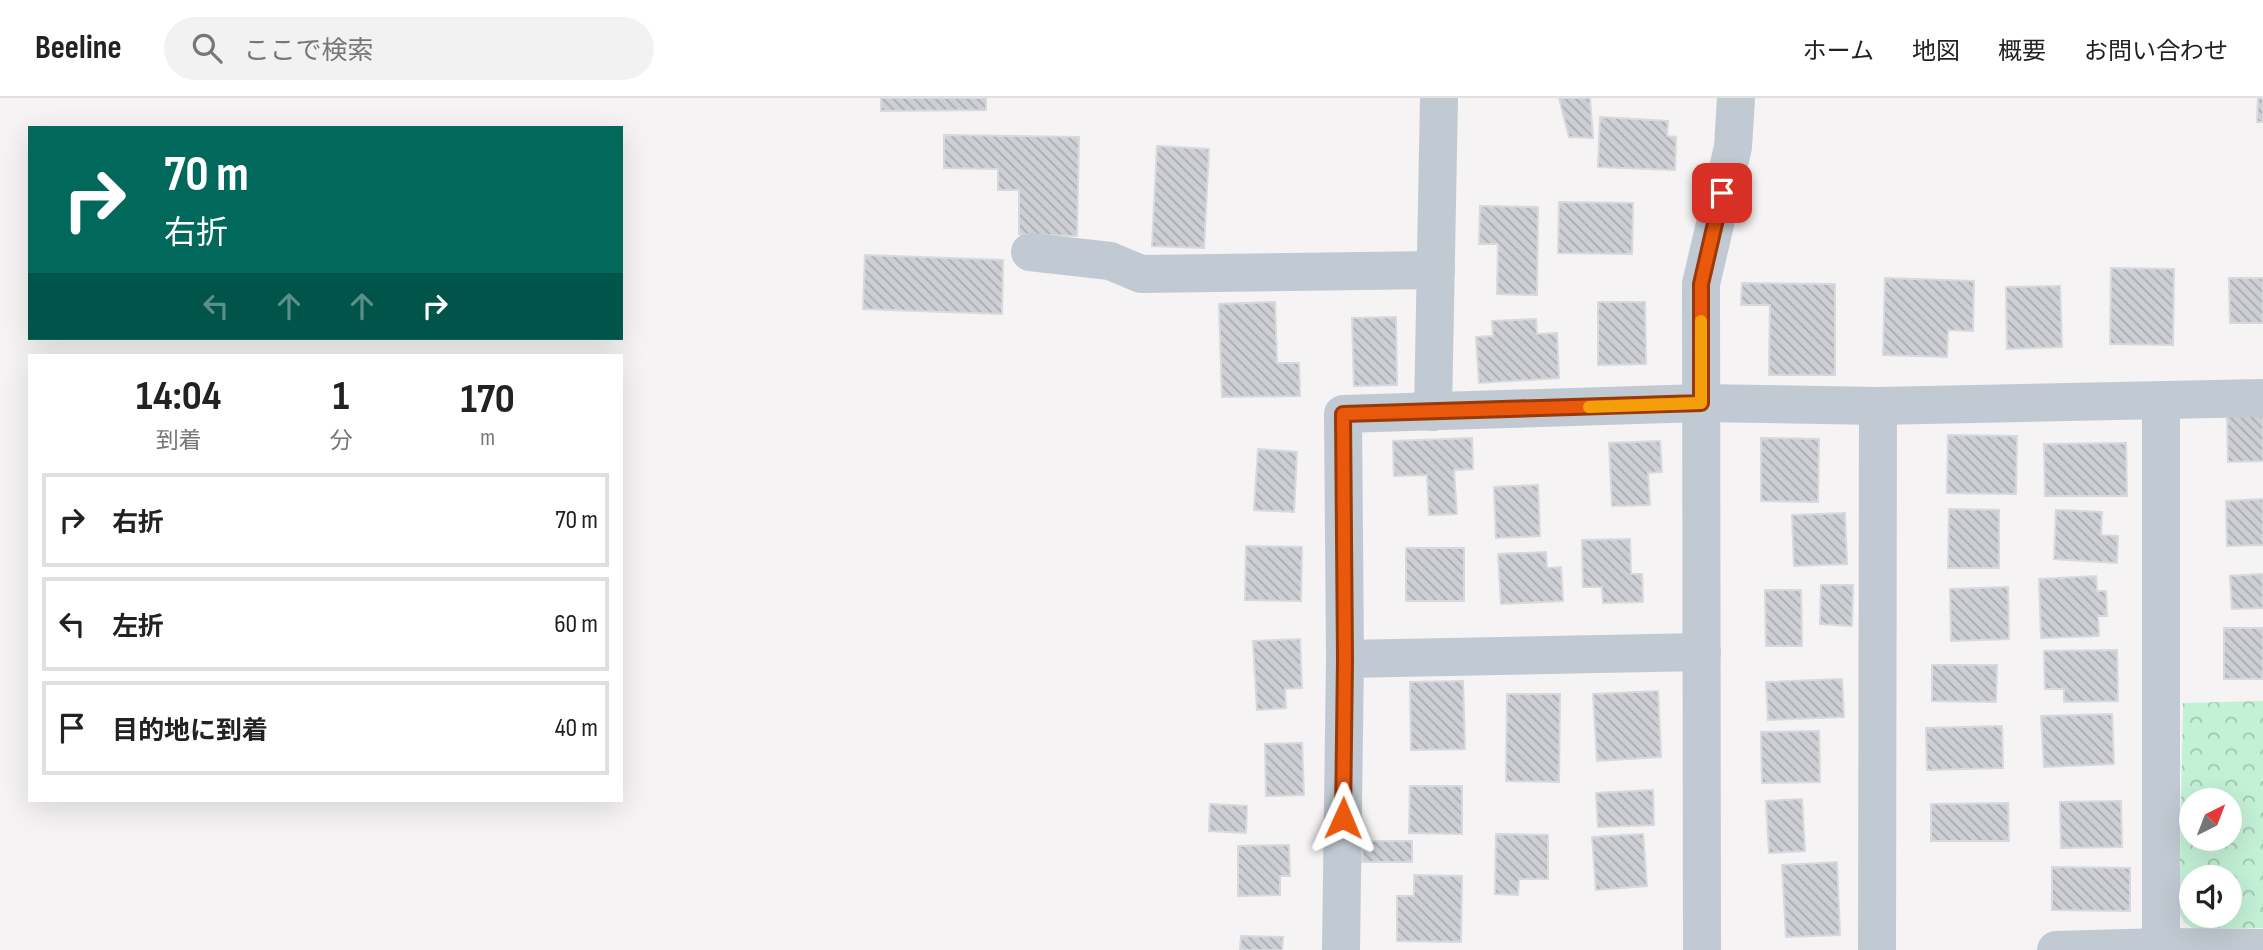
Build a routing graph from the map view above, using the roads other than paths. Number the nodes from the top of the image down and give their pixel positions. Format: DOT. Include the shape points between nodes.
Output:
graph roads {
  1 [pos="1439,98"];
  2 [pos="1736,98"];
  3 [pos="1030,252"];
  4 [pos="1436,270"];
  5 [pos="2263,398"];
  6 [pos="2161,401"];
  7 [pos="1701,403"];
  8 [pos="1878,406"];
  9 [pos="1433,412"];
  10 [pos="1702,652"];
  11 [pos="1345,659"];
  12 [pos="2161,947"];
  13 [pos="2263,948"];
  14 [pos="1341,950"];
  15 [pos="1702,950"];
  16 [pos="1877,950"];
  17 [pos="2056,950"];
  1 -- 4 [label="street"];
  2 -- 7 [label="street" via="1733,147 1701,284"];
  3 -- 4 [label="street" via="1110,261 1141,274"];
  4 -- 9 [label="street"];
  5 -- 6 [label="street"];
  6 -- 8 [label="street"];
  6 -- 12 [label="street"];
  7 -- 8 [label="street"];
  7 -- 9 [label="street"];
  7 -- 10 [label="street"];
  8 -- 16 [label="street"];
  9 -- 11 [label="street" via="1343,414"];
  10 -- 11 [label="street"];
  10 -- 15 [label="street"];
  11 -- 14 [label="street"];
  12 -- 13 [label="street"];
  12 -- 17 [label="street"];
}
